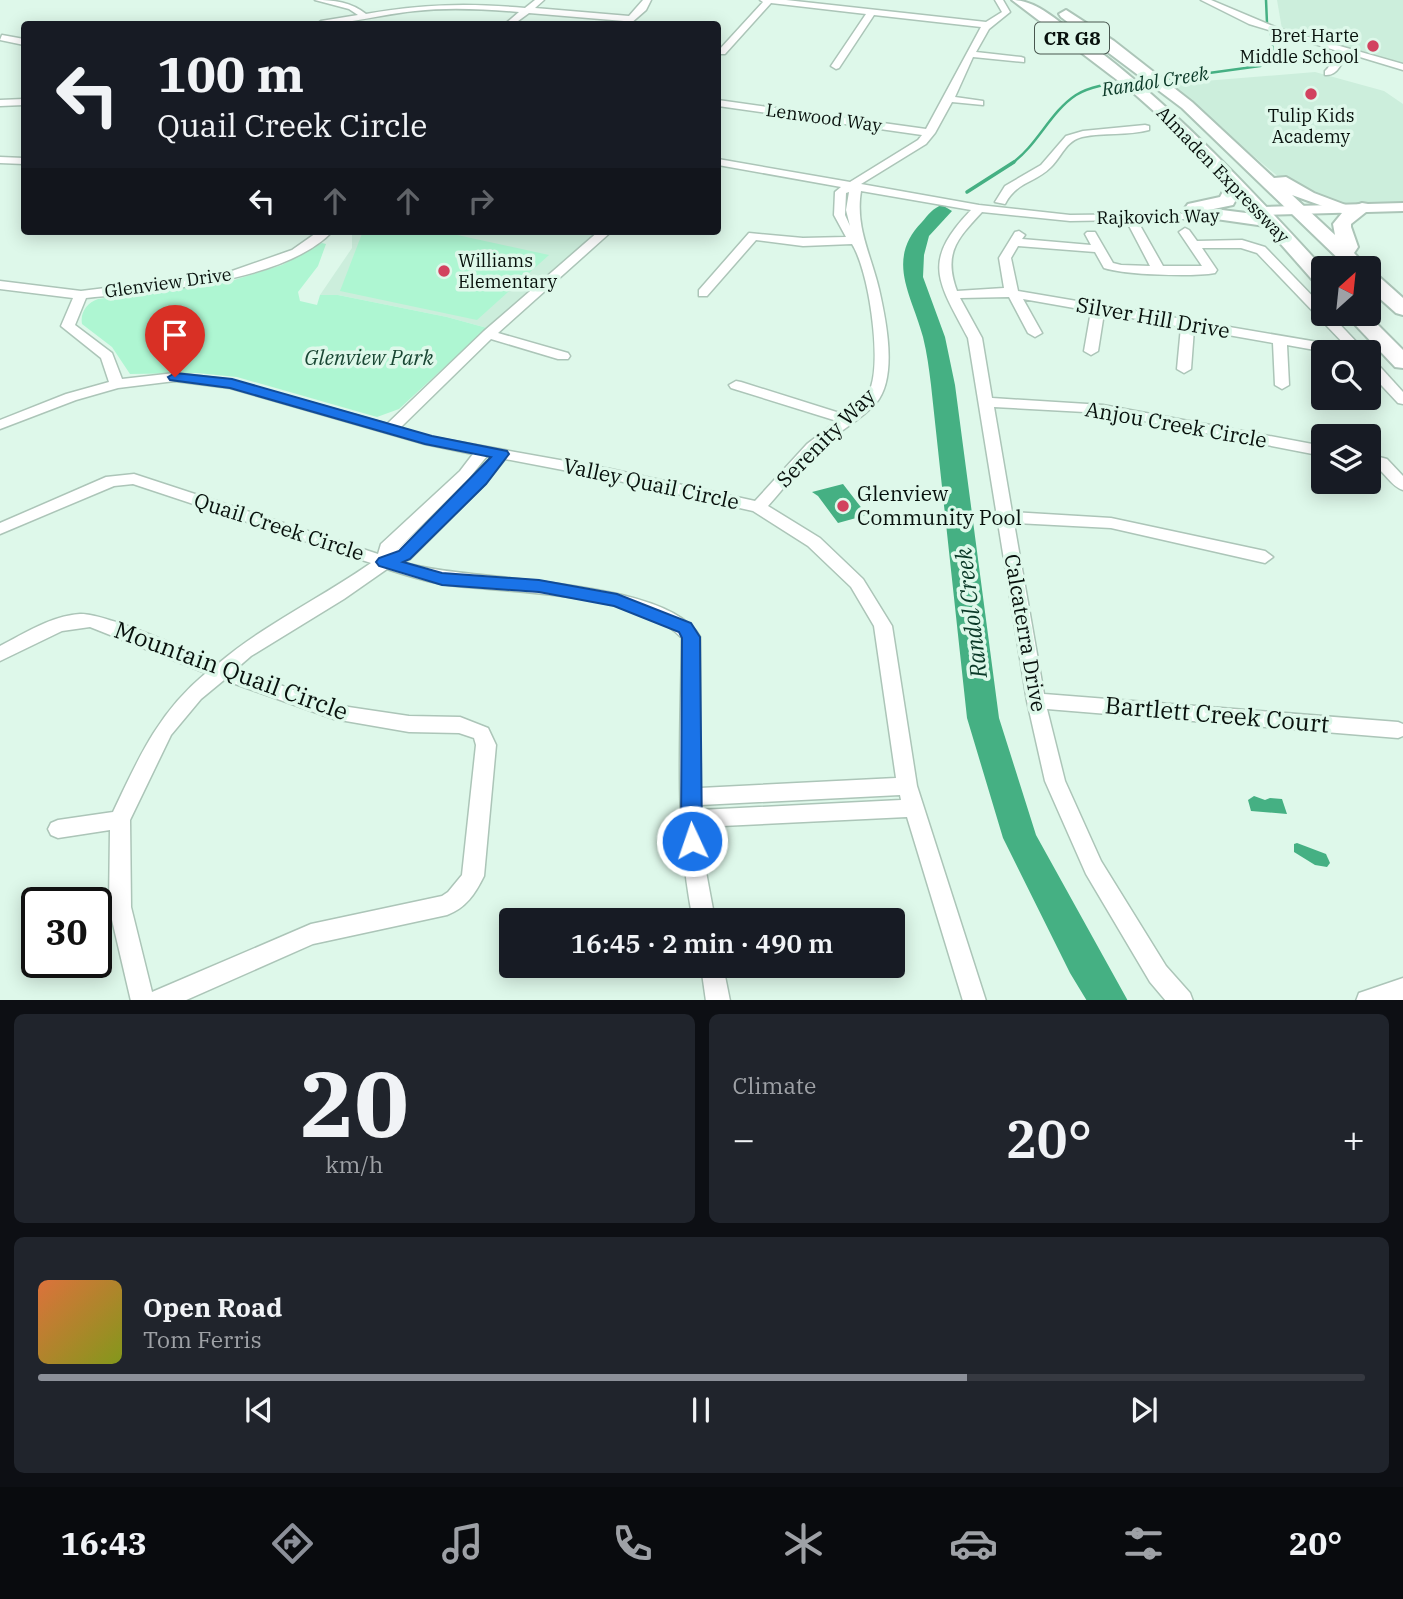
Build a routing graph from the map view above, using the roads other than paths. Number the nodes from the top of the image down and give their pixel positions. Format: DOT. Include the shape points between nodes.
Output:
graph roads {
  1 [pos="319,0"];
  2 [pos="540,0"];
  3 [pos="647,0"];
  4 [pos="767,0"];
  5 [pos="999,0"];
  6 [pos="1018,0"];
  7 [pos="1045,0"];
  8 [pos="1205,0"];
  9 [pos="528,10"];
  10 [pos="872,12"];
  11 [pos="363,15"];
  12 [pos="335,21"];
  13 [pos="513,21"];
  14 [pos="621,21"];
  15 [pos="630,21"];
  16 [pos="986,25"];
  17 [pos="2,38"];
  18 [pos="21,41"];
  19 [pos="1351,50"];
  20 [pos="722,52"];
  21 [pos="972,54"];
  22 [pos="1021,60"];
  23 [pos="836,66"];
  24 [pos="1403,67"];
  25 [pos="1328,73"];
  26 [pos="950,99"];
  27 [pos="21,102"];
  28 [pos="0,103"];
  29 [pos="721,103"];
  30 [pos="980,103"];
  31 [pos="1145,128"];
  32 [pos="930,133"];
  33 [pos="0,160"];
  34 [pos="21,161"];
  35 [pos="721,163"];
  36 [pos="1253,167"];
  37 [pos="1236,184"];
  38 [pos="855,186"];
  39 [pos="960,197"];
  40 [pos="1001,202"];
  41 [pos="1403,207"];
  42 [pos="979,208"];
  43 [pos="1194,208"];
  44 [pos="1343,208"];
  45 [pos="1362,208"];
  46 [pos="1073,209"];
  47 [pos="1297,209"];
  48 [pos="1222,215"];
  49 [pos="1268,217"];
  50 [pos="1130,218"];
  51 [pos="1185,232"];
  52 [pos="1091,234"];
  53 [pos="321,235"];
  54 [pos="601,235"];
  55 [pos="857,240"];
  56 [pos="1194,245"];
  57 [pos="1098,250"];
  58 [pos="1346,256"];
  59 [pos="1350,256"];
  60 [pos="1311,266"];
  61 [pos="1160,270"];
  62 [pos="0,285"];
  63 [pos="1381,289"];
  64 [pos="703,293"];
  65 [pos="1015,294"];
  66 [pos="81,295"];
  67 [pos="954,295"];
  68 [pos="1098,309"];
  69 [pos="1403,309"];
  70 [pos="1188,324"];
  71 [pos="1367,326"];
  72 [pos="1035,333"];
  73 [pos="489,334"];
  74 [pos="1280,340"];
  75 [pos="1347,340"];
  76 [pos="1311,345"];
  77 [pos="1091,351"];
  78 [pos="562,356"];
  79 [pos="1403,362"];
  80 [pos="1184,369"];
  81 [pos="1381,376"];
  82 [pos="117,384"];
  83 [pos="736,385"];
  84 [pos="1282,385"];
  85 [pos="1403,400"];
  86 [pos="986,402"];
  87 [pos="848,420"];
  88 [pos="0,425"];
  89 [pos="390,429"];
  90 [pos="1311,449"];
  91 [pos="482,451"];
  92 [pos="501,454"];
  93 [pos="1381,462"];
  94 [pos="1403,485"];
  95 [pos="758,507"];
  96 [pos="1005,517"];
  97 [pos="0,528"];
  98 [pos="1265,557"];
  99 [pos="384,562"];
  100 [pos="0,654"];
  101 [pos="220,671"];
  102 [pos="1036,701"];
  103 [pos="1398,730"];
  104 [pos="907,786"];
  105 [pos="690,797"];
  106 [pos="913,808"];
  107 [pos="691,819"];
  108 [pos="120,820"];
  109 [pos="58,829"];
  110 [pos="702,908"];
  111 [pos="714,978"];
  112 [pos="1403,989"];
  113 [pos="142,1000"];
  114 [pos="157,1000"];
  115 [pos="718,1000"];
  116 [pos="975,1000"];
  117 [pos="1182,1000"];
  118 [pos="1367,1000"];
  1 -- 11 [label="street" via="352,7"];
  2 -- 9 [label="street"];
  3 -- 15 [label="street"];
  4 -- 10 [label="street"];
  4 -- 20 [label="street"];
  5 -- 16 [label="street" via="1005,8 1003,17"];
  6 -- 37 [label="main road, Almaden Expressway / CR G8" via="1170,117"];
  7 -- 36 [label="main road, Almaden Expressway / CR G8" via="1155,79"];
  8 -- 19 [label="street" via="1264,29"];
  9 -- 11 [label="street" via="476,6"];
  9 -- 13 [label="street"];
  9 -- 14 [label="street"];
  10 -- 16 [label="street"];
  10 -- 23 [label="street"];
  11 -- 12 [label="street"];
  16 -- 21 [label="street"];
  17 -- 18 [label="street"];
  19 -- 24 [label="street"];
  19 -- 25 [label="street" via="1340,56"];
  21 -- 22 [label="street"];
  21 -- 26 [label="street"];
  26 -- 30 [label="street"];
  26 -- 32 [label="street"];
  27 -- 28 [label="street"];
  29 -- 32 [label="street, Lenwood Way"];
  31 -- 40 [label="street" via="1078,135 1060,144 1049,164 1008,189"];
  32 -- 38 [label="street"];
  33 -- 34 [label="street"];
  35 -- 38 [label="street, Rajkovich Way"];
  36 -- 44 [label="main road" via="1299,193"];
  36 -- 47 [label="main road, Almaden Expressway / CR G8"];
  37 -- 43 [label="main road" via="1227,201"];
  37 -- 49 [label="main road, Almaden Expressway / CR G8"];
  38 -- 39 [label="street, Rajkovich Way" via="874,184"];
  38 -- 42 [label="street, Rajkovich Way"];
  38 -- 55 [label="street, Serenity Way" via="852,207"];
  39 -- 40 [label="street, Rajkovich Way"];
  39 -- 42 [label="street"];
  40 -- 46 [label="street, Rajkovich Way"];
  41 -- 45 [label="street"];
  42 -- 46 [label="street"];
  42 -- 50 [label="street, Rajkovich Way" via="1070,218"];
  42 -- 67 [label="street, Calcaterra Drive" via="947,248 945,270"];
  43 -- 46 [label="street, Rajkovich Way"];
  43 -- 49 [label="street, Rajkovich Way" via="1244,208"];
  44 -- 45 [label="street"];
  44 -- 47 [label="street"];
  45 -- 59 [label="main road" via="1341,225"];
  47 -- 49 [label="street"];
  47 -- 58 [label="main road, Almaden Expressway / CR G8"];
  48 -- 49 [label="main road"];
  48 -- 50 [label="street, Rajkovich Way"];
  49 -- 60 [label="main road, Almaden Expressway / CR G8"];
  50 -- 61 [label="street"];
  51 -- 56 [label="street"];
  52 -- 57 [label="street"];
  53 -- 66 [label="street, Glenview Drive" via="296,253 234,274"];
  54 -- 73 [label="street"];
  55 -- 64 [label="street" via="803,242 754,236"];
  55 -- 87 [label="street, Serenity Way" via="879,315 882,345 877,390"];
  56 -- 61 [label="street" via="1211,270"];
  56 -- 75 [label="street" via="1242,244 1261,250"];
  57 -- 61 [label="street" via="1108,265 1120,269"];
  57 -- 65 [label="street" via="1017,239 1005,258 1009,286"];
  62 -- 66 [label="street, Glenview Drive"];
  63 -- 69 [label="main road"];
  65 -- 67 [label="street, Silver Hill Drive"];
  65 -- 68 [label="street, Silver Hill Drive"];
  65 -- 72 [label="street"];
  66 -- 82 [label="street" via="68,326 107,356"];
  67 -- 86 [label="street, Calcaterra Drive" via="975,338"];
  68 -- 70 [label="street, Silver Hill Drive"];
  68 -- 77 [label="street"];
  70 -- 74 [label="street, Silver Hill Drive"];
  70 -- 80 [label="street"];
  71 -- 79 [label="main road"];
  73 -- 78 [label="street"];
  73 -- 89 [label="street"];
  74 -- 76 [label="street, Silver Hill Drive"];
  74 -- 84 [label="street"];
  81 -- 85 [label="street"];
  82 -- 88 [label="street, Valley Quail Circle"];
  82 -- 89 [label="street, Valley Quail Circle" via="175,377 232,384"];
  83 -- 87 [label="street"];
  86 -- 90 [label="street, Anjou Creek Circle" via="1103,409"];
  86 -- 96 [label="street, Calcaterra Drive"];
  87 -- 95 [label="street, Serenity Way" via="819,442"];
  89 -- 91 [label="street, Valley Quail Circle"];
  91 -- 92 [label="street, Valley Quail Circle"];
  91 -- 99 [label="street" via="465,474 387,548"];
  92 -- 95 [label="street, Valley Quail Circle"];
  92 -- 99 [label="street" via="404,555"];
  93 -- 94 [label="street"];
  95 -- 104 [label="street, Valley Quail Circle" via="823,550 857,583 883,626"];
  96 -- 98 [label="street" via="1111,523"];
  96 -- 102 [label="street, Calcaterra Drive"];
  97 -- 99 [label="street, Quail Creek Circle" via="124,478"];
  99 -- 101 [label="street" via="338,595 267,635"];
  99 -- 105 [label="street, Quail Creek Circle" via="442,579 539,586 617,600 685,628 691,637"];
  100 -- 101 [label="street, Mountain Quail Circle" via="79,619"];
  101 -- 108 [label="street" via="164,730"];
  101 -- 114 [label="street, Mountain Quail Circle" via="334,712 409,724 460,725 481,733 486,745 473,876 467,890 447,905 312,934"];
  102 -- 103 [label="street, Bartlett Creek Court"];
  102 -- 117 [label="street, Calcaterra Drive" via="1055,781 1093,867 1158,974"];
  104 -- 105 [label="street"];
  104 -- 106 [label="street, Valley Quail Circle"];
  105 -- 107 [label="street, Quail Creek Circle"];
  106 -- 107 [label="street"];
  106 -- 116 [label="street, Valley Quail Circle"];
  107 -- 110 [label="street, Quail Creek Circle"];
  108 -- 109 [label="street"];
  108 -- 113 [label="street" via="120,907"];
  111 -- 115 [label="street"];
  112 -- 118 [label="street"];
}
